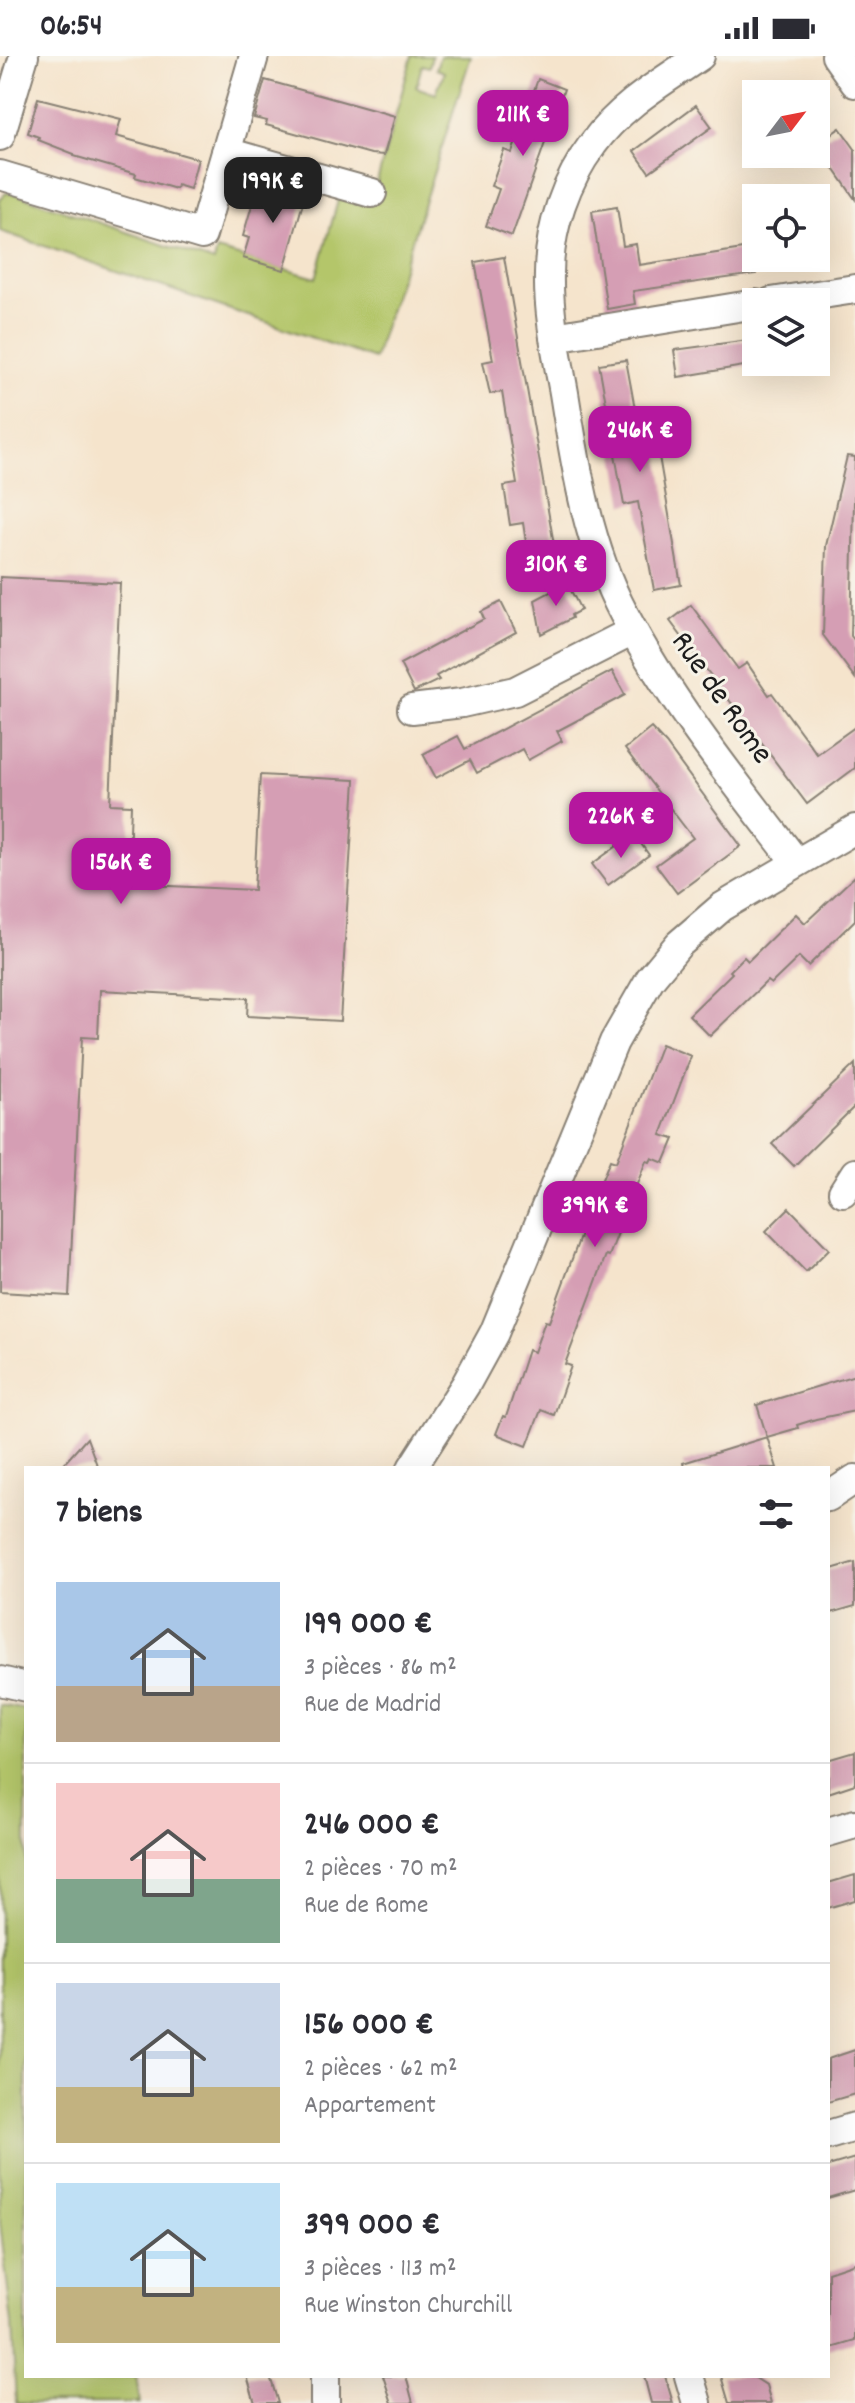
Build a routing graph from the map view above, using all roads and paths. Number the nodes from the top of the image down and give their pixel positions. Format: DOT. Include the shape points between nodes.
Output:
graph roads {
  1 [pos="24,56"];
  2 [pos="254,56"];
  3 [pos="700,56"];
  4 [pos="836,56"];
  5 [pos="855,83"];
  6 [pos="0,136"];
  7 [pos="226,152"];
  8 [pos="0,175"];
  9 [pos="372,193"];
  10 [pos="855,289"];
  11 [pos="830,293"];
  12 [pos="742,306"];
  13 [pos="554,337"];
  14 [pos="633,631"];
  15 [pos="412,709"];
  16 [pos="855,829"];
  17 [pos="796,862"];
  18 [pos="413,1466"];
  19 [pos="855,1479"];
  20 [pos="830,1496"];
  21 [pos="0,1681"];
  22 [pos="24,1687"];
  23 [pos="855,1824"];
  24 [pos="830,1831"];
  25 [pos="855,2127"];
  26 [pos="830,2134"];
  27 [pos="325,2378"];
  28 [pos="690,2378"];
  29 [pos="325,2403"];
  30 [pos="697,2403"];
  1 -- 6 [label="street"];
  2 -- 7 [label="street"];
  3 -- 13 [label="street, Rue de Rome" via="613,119 574,174 560,209 549,273"];
  4 -- 5 [label="street"];
  7 -- 8 [label="street" via="202,235"];
  7 -- 9 [label="street"];
  10 -- 11 [label="street"];
  12 -- 13 [label="street"];
  13 -- 14 [label="street, Rue de Rome" via="590,528"];
  14 -- 15 [label="street" via="515,691"];
  14 -- 17 [label="street, Rue de Rome"];
  16 -- 17 [label="street"];
  17 -- 18 [label="street" via="693,930 639,997 614,1042 494,1333"];
  19 -- 20 [label="street"];
  21 -- 22 [label="street"];
  23 -- 24 [label="street"];
  25 -- 26 [label="street"];
  27 -- 29 [label="street"];
  28 -- 30 [label="street"];
}
